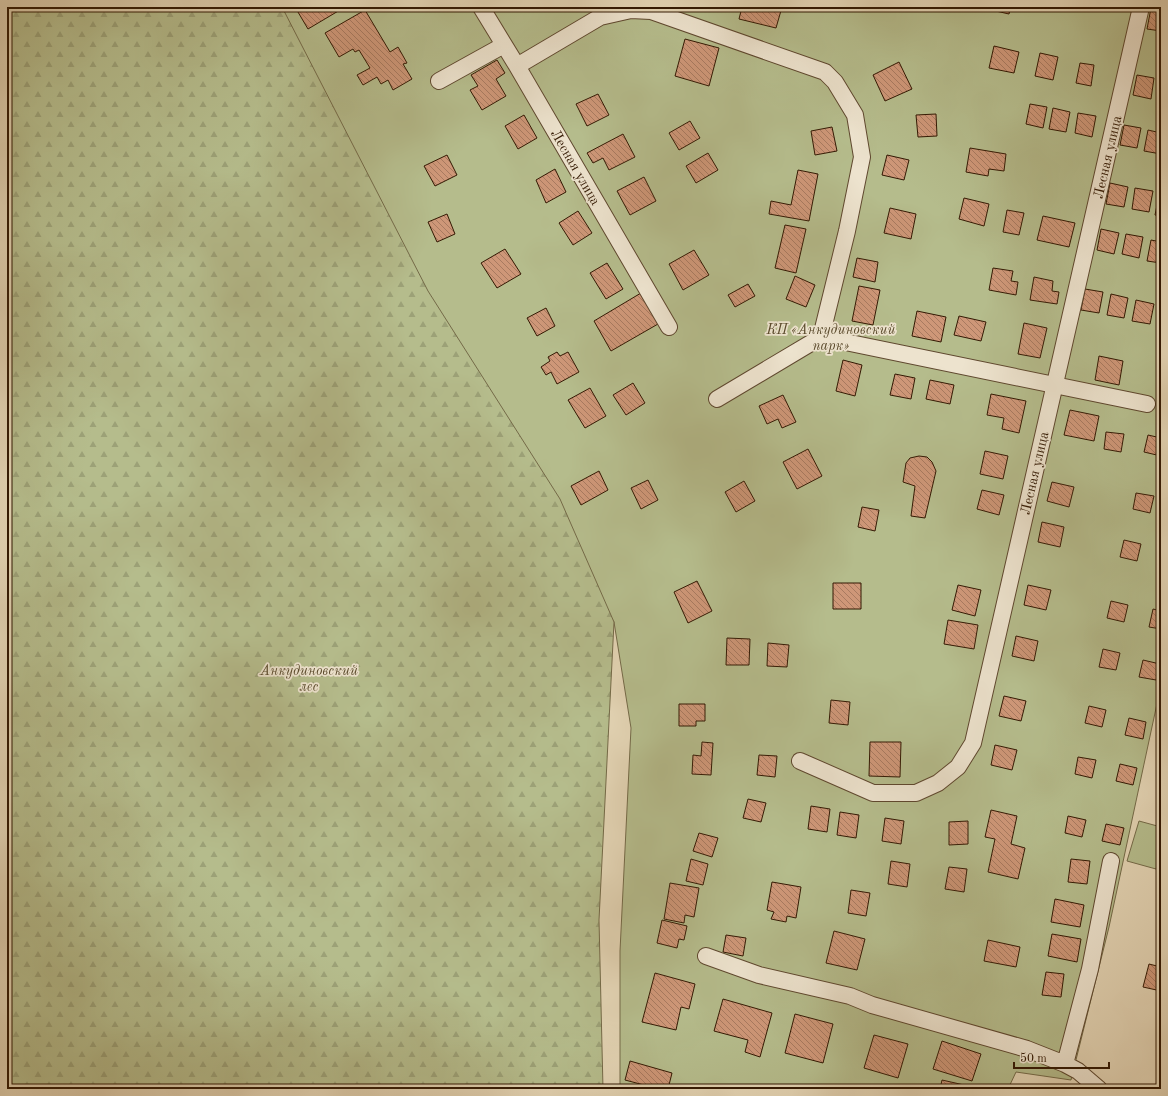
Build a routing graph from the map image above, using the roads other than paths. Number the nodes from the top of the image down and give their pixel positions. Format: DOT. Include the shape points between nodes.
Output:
graph roads {
  1 [pos="481,7"];
  2 [pos="1141,7"];
  3 [pos="504,44"];
  4 [pos="517,66"];
  5 [pos="438,81"];
  6 [pos="669,327"];
  7 [pos="821,337"];
  8 [pos="1054,385"];
  9 [pos="717,399"];
  10 [pos="1147,404"];
  11 [pos="800,761"];
  12 [pos="1111,861"];
  13 [pos="706,956"];
  14 [pos="1064,1064"];
  15 [pos="1099,1089"];
  1 -- 3 [label="street, Лесная улица"];
  2 -- 8 [label="street, Лесная улица"];
  3 -- 4 [label="street, Лесная улица"];
  3 -- 5 [label="street"];
  4 -- 6 [label="street, Лесная улица"];
  4 -- 7 [label="street" via="600,18 631,10 651,11 826,72 855,115 862,157"];
  7 -- 8 [label="street"];
  7 -- 9 [label="street"];
  8 -- 10 [label="street"];
  8 -- 11 [label="street, Лесная улица" via="972,743 958,767 938,783 916,793 873,794"];
  12 -- 14 [label="street" via="1090,969"];
  13 -- 14 [label="street" via="759,975 850,996 872,1005 1027,1049"];
  14 -- 15 [label="street" via="1078,1071"];
}
